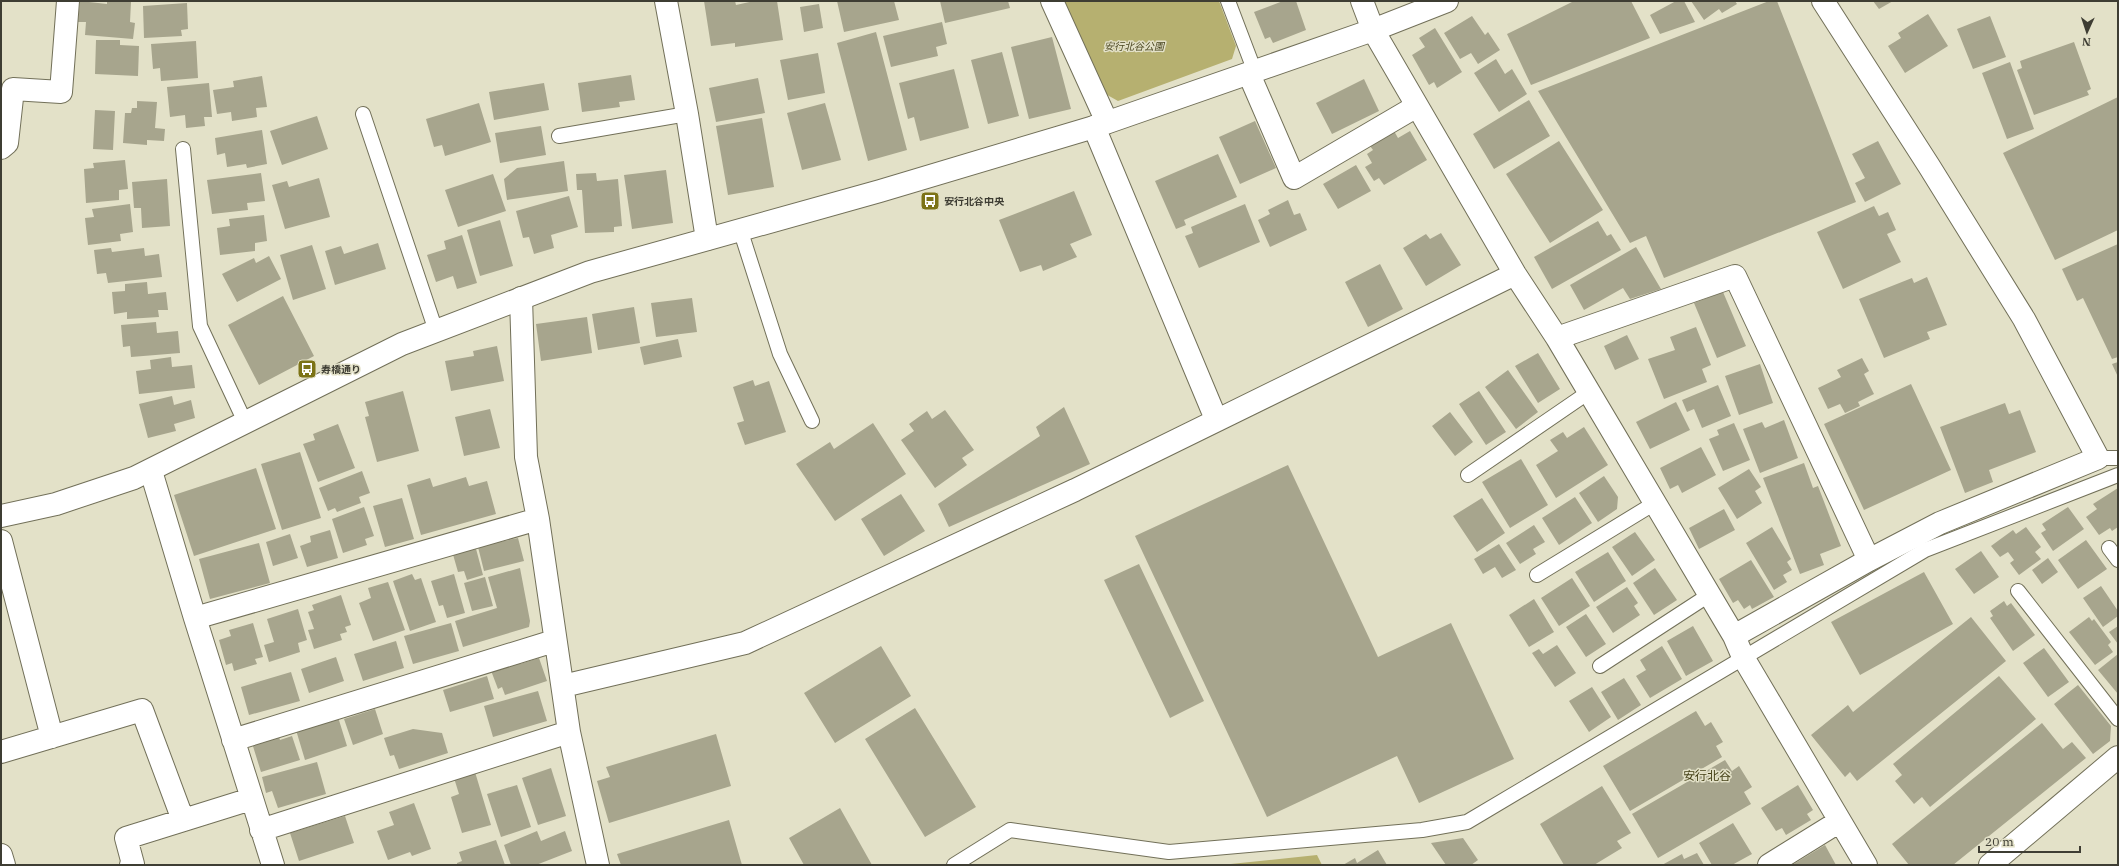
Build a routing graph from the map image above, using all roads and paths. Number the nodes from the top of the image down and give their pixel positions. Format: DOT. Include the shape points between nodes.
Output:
graph roads {
  1 [pos="68,1"];
  2 [pos="666,1"];
  3 [pos="1052,1"];
  4 [pos="1228,1"];
  5 [pos="1362,1"];
  6 [pos="1447,1"];
  7 [pos="1823,1"];
  8 [pos="1373,30"];
  9 [pos="1252,73"];
  10 [pos="1417,106"];
  11 [pos="363,114"];
  12 [pos="687,114"];
  13 [pos="1101,124"];
  14 [pos="559,136"];
  15 [pos="1,148"];
  16 [pos="184,149"];
  17 [pos="740,229"];
  18 [pos="707,239"];
  19 [pos="1515,274"];
  20 [pos="521,298"];
  21 [pos="436,331"];
  22 [pos="1557,338"];
  23 [pos="1589,392"];
  24 [pos="1216,419"];
  25 [pos="812,421"];
  26 [pos="245,422"];
  27 [pos="2108,458"];
  28 [pos="143,475"];
  29 [pos="1468,475"];
  30 [pos="2118,475"];
  31 [pos="1655,503"];
  32 [pos="1,516"];
  33 [pos="538,519"];
  34 [pos="1,541"];
  35 [pos="2110,548"];
  36 [pos="1869,560"];
  37 [pos="2118,560"];
  38 [pos="1537,575"];
  39 [pos="2018,591"];
  40 [pos="1709,595"];
  41 [pos="195,618"];
  42 [pos="1734,636"];
  43 [pos="554,641"];
  44 [pos="1743,657"];
  45 [pos="1600,666"];
  46 [pos="563,686"];
  47 [pos="2118,719"];
  48 [pos="569,732"];
  49 [pos="52,737"];
  50 [pos="233,740"];
  51 [pos="1,752"];
  52 [pos="2118,757"];
  53 [pos="251,799"];
  54 [pos="183,820"];
  55 [pos="1840,821"];
  56 [pos="261,830"];
  57 [pos="1,855"];
  58 [pos="2003,861"];
  59 [pos="4,865"];
  60 [pos="131,865"];
  61 [pos="273,865"];
  62 [pos="598,865"];
  63 [pos="954,865"];
  64 [pos="1769,865"];
  65 [pos="1866,865"];
  1 -- 15 [label="street" via="61,92 13,89 7,144"];
  2 -- 12 [label="street"];
  3 -- 13 [label="street"];
  4 -- 9 [label="lane"];
  5 -- 8 [label="street"];
  6 -- 8 [label="street"];
  7 -- 27 [label="street" via="1929,166"];
  8 -- 9 [label="street"];
  8 -- 10 [label="street"];
  9 -- 10 [label="street" via="1294,178"];
  9 -- 13 [label="street"];
  10 -- 19 [label="street"];
  11 -- 21 [label="lane"];
  12 -- 14 [label="lane"];
  12 -- 18 [label="street"];
  13 -- 17 [label="street" via="880,192"];
  13 -- 24 [label="street"];
  16 -- 26 [label="lane" via="200,326"];
  17 -- 18 [label="street"];
  17 -- 25 [label="lane" via="780,354"];
  18 -- 20 [label="street" via="590,272"];
  19 -- 22 [label="street"];
  19 -- 24 [label="street"];
  20 -- 21 [label="street"];
  20 -- 33 [label="street" via="526,457"];
  21 -- 26 [label="street" via="402,344"];
  22 -- 23 [label="street"];
  22 -- 36 [label="street" via="1735,276"];
  23 -- 29 [label="lane"];
  23 -- 31 [label="street"];
  24 -- 46 [label="street" via="1075,490 745,642"];
  26 -- 28 [label="street"];
  27 -- 36 [label="street" via="1940,523"];
  28 -- 32 [label="street" via="56,504"];
  28 -- 41 [label="street"];
  30 -- 44 [label="lane" via="1925,550"];
  31 -- 38 [label="lane"];
  31 -- 40 [label="street"];
  33 -- 41 [label="street"];
  33 -- 43 [label="street"];
  34 -- 49 [label="street"];
  35 -- 37 [label="lane"];
  36 -- 42 [label="street"];
  39 -- 47 [label="lane"];
  40 -- 42 [label="street"];
  40 -- 45 [label="lane"];
  41 -- 50 [label="street"];
  42 -- 44 [label="street"];
  43 -- 46 [label="street"];
  43 -- 50 [label="street"];
  44 -- 55 [label="street"];
  44 -- 63 [label="lane" via="1467,822 1422,830 1169,852 1010,830"];
  46 -- 48 [label="street"];
  48 -- 56 [label="street"];
  48 -- 62 [label="street"];
  49 -- 51 [label="street"];
  49 -- 54 [label="street" via="142,710"];
  50 -- 53 [label="street"];
  52 -- 58 [label="street"];
  53 -- 54 [label="street"];
  53 -- 56 [label="street"];
  54 -- 60 [label="street" via="126,838 133,864"];
  55 -- 64 [label="street"];
  55 -- 65 [label="street"];
  56 -- 61 [label="street"];
  57 -- 59 [label="street"];
}
